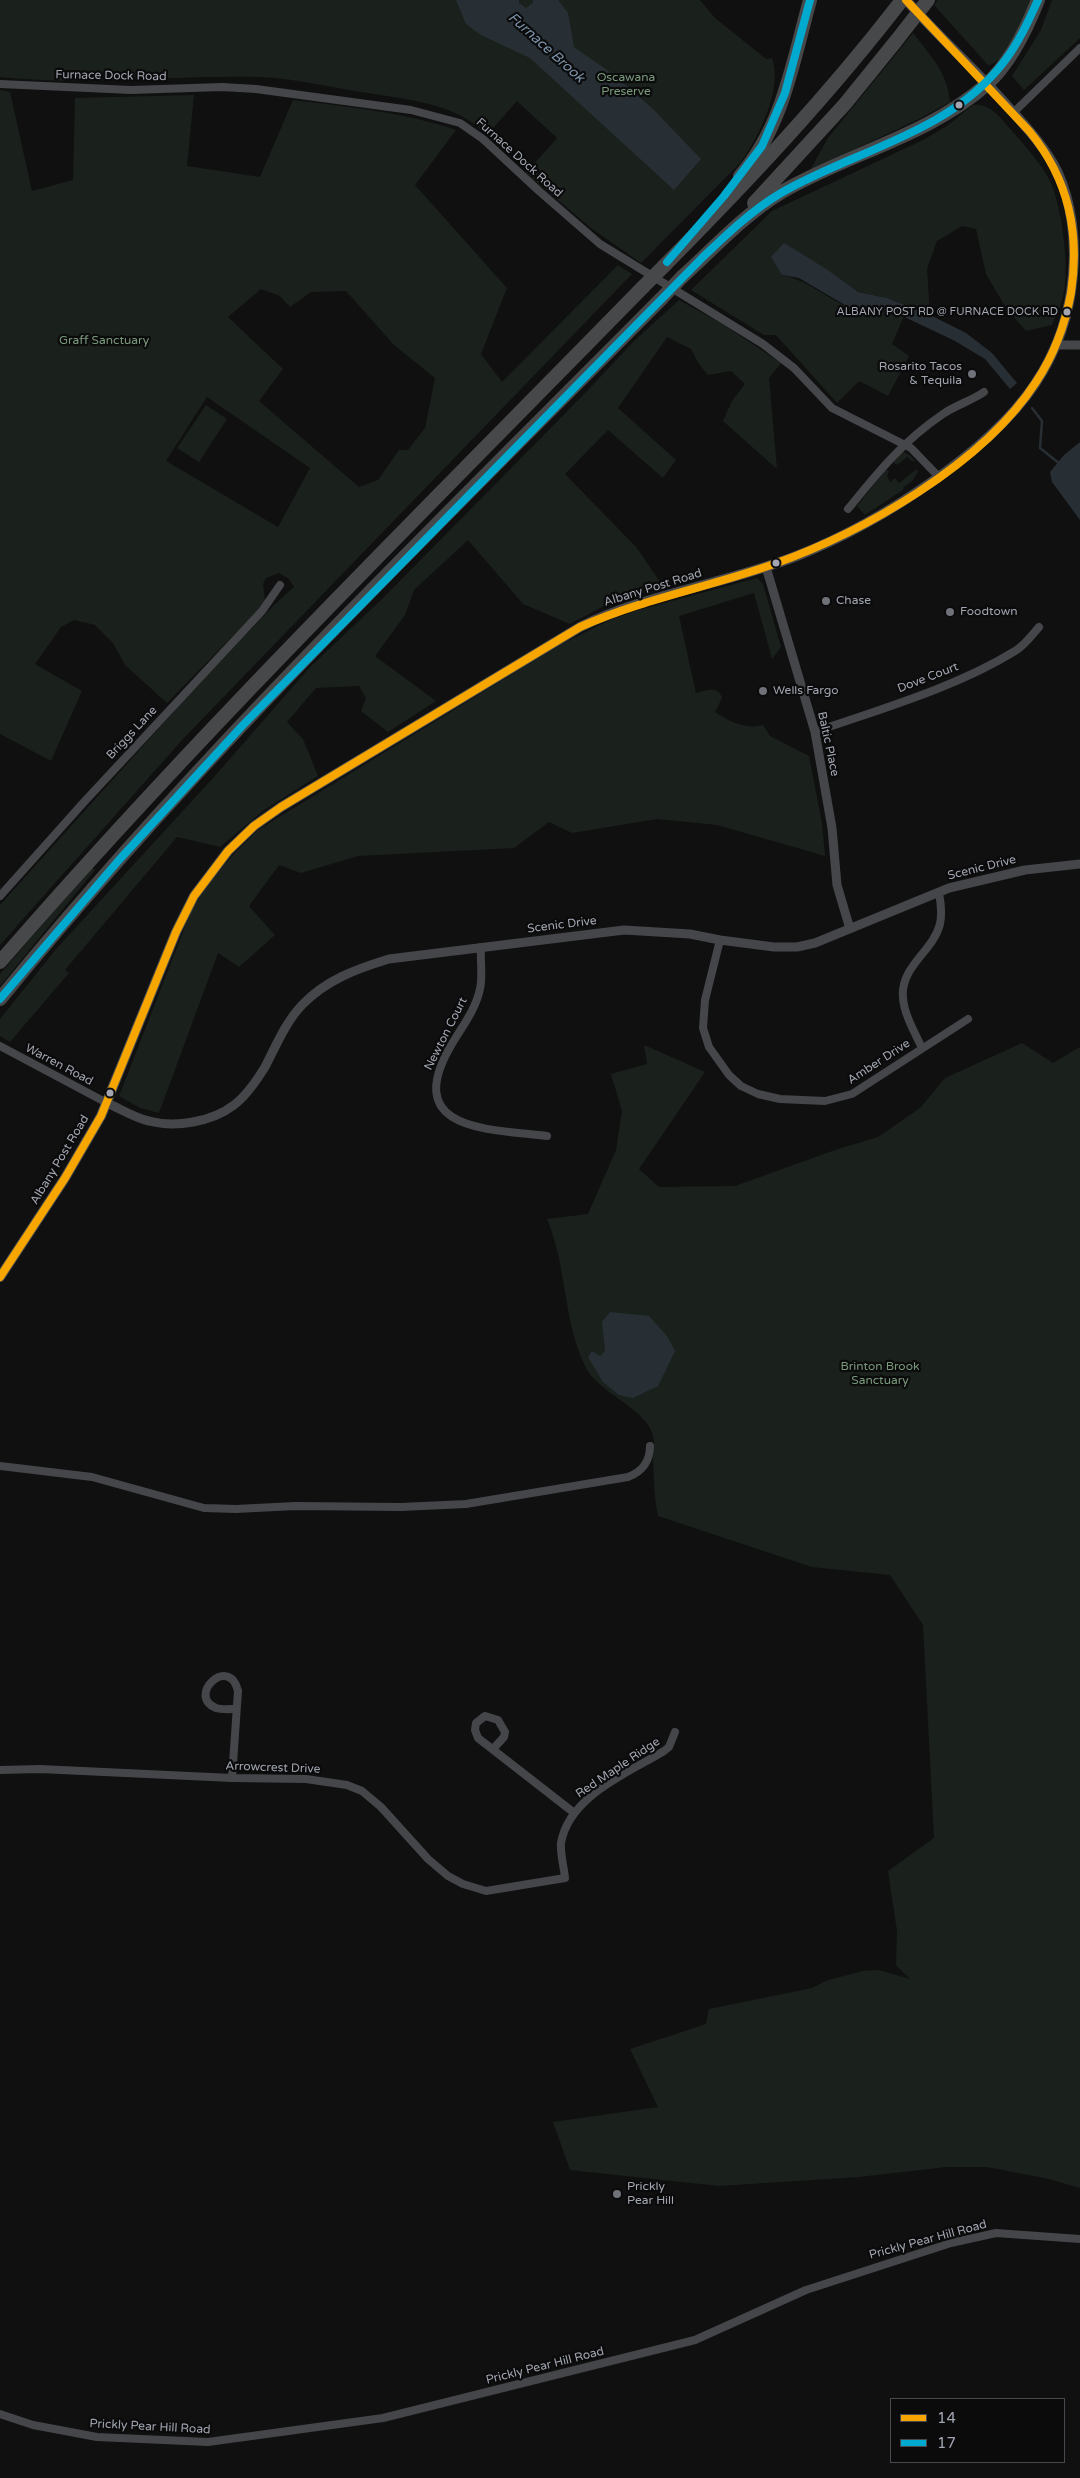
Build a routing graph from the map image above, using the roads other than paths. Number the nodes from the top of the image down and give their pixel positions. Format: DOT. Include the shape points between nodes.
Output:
graph roads {
  1 [pos="810,0"];
  2 [pos="902,0"];
  3 [pos="906,0"];
  4 [pos="928,0"];
  5 [pos="1038,0"];
  6 [pos="1080,48"];
  7 [pos="988,83"];
  8 [pos="0,84"];
  9 [pos="1014,112"];
  10 [pos="664,266"];
  11 [pos="682,277"];
  12 [pos="1056,345"];
  13 [pos="1080,345"];
  14 [pos="984,392"];
  15 [pos="903,445"];
  16 [pos="938,476"];
  17 [pos="848,509"];
  18 [pos="766,567"];
  19 [pos="280,586"];
  20 [pos="1040,627"];
  21 [pos="815,732"];
  22 [pos="1080,864"];
  23 [pos="939,893"];
  24 [pos="0,896"];
  25 [pos="850,929"];
  26 [pos="720,940"];
  27 [pos="481,947"];
  28 [pos="0,962"];
  29 [pos="0,999"];
  30 [pos="968,1019"];
  31 [pos="3,1048"];
  32 [pos="922,1048"];
  33 [pos="107,1103"];
  34 [pos="547,1136"];
  35 [pos="0,1277"];
  36 [pos="650,1446"];
  37 [pos="0,1466"];
  38 [pos="236,1709"];
  39 [pos="674,1732"];
  40 [pos="494,1749"];
  41 [pos="0,1770"];
  42 [pos="232,1778"];
  43 [pos="574,1812"];
  44 [pos="565,1878"];
  45 [pos="1080,2239"];
  46 [pos="0,2414"];
  1 -- 10 [label="highway" via="785,93 762,146"];
  2 -- 10 [label="highway" via="857,59 802,122"];
  3 -- 7 [label="main road, Albany Post Road"];
  4 -- 11 [label="highway, bridge" via="873,72 817,136"];
  5 -- 7 [label="highway" via="1022,35"];
  6 -- 9 [label="street"];
  7 -- 9 [label="main road, Albany Post Road"];
  7 -- 11 [label="highway" via="922,128 795,185 769,200"];
  8 -- 15 [label="street, Furnace Dock Road" via="131,90 256,89 412,110 460,123 483,139 602,246 769,348 837,411"];
  9 -- 12 [label="main road, Albany Post Road" via="1058,173 1072,221 1072,283 1068,312"];
  10 -- 28 [label="highway, bridge" via="272,666 119,827"];
  11 -- 29 [label="highway, bridge" via="287,678 131,845"];
  12 -- 13 [label="street"];
  12 -- 16 [label="main road, Albany Post Road" via="1020,404 990,434"];
  14 -- 15 [label="street" via="943,414"];
  15 -- 16 [label="street, Furnace Dock Road" via="917,454"];
  15 -- 17 [label="street"];
  16 -- 18 [label="main road, Albany Post Road" via="863,524"];
  18 -- 21 [label="street, Baltic Place"];
  18 -- 33 [label="main road, Albany Post Road" via="628,606 580,627 254,826 222,857 194,896 176,932"];
  19 -- 24 [label="street, Briggs Lane" via="262,611"];
  20 -- 21 [label="street, Dove Court" via="1016,650 983,668"];
  21 -- 25 [label="street, Baltic Place" via="832,828 837,885"];
  22 -- 23 [label="street, Scenic Drive" via="1026,870"];
  23 -- 25 [label="street, Scenic Drive"];
  23 -- 32 [label="street, Amber Drive" via="940,924 902,987 903,1000"];
  25 -- 26 [label="street, Scenic Drive" via="798,947"];
  26 -- 27 [label="street, Scenic Drive" via="690,934 624,930"];
  26 -- 32 [label="street, Amber Drive" via="705,1000 703,1028 716,1060 741,1086 780,1099 825,1101 852,1094"];
  27 -- 33 [label="street, Scenic Drive" via="389,959 328,983 302,1006 285,1028 264,1068 244,1095 232,1106 210,1117 185,1124 150,1122"];
  27 -- 34 [label="street, Newton Court" via="480,987 473,1010 435,1079 438,1104 454,1119 479,1128"];
  30 -- 32 [label="street, Amber Drive"];
  31 -- 33 [label="street, Warren Road"];
  33 -- 35 [label="main road, Albany Post Road" via="88,1140"];
  36 -- 37 [label="street" via="647,1462 635,1475 628,1477 466,1504 401,1507 204,1508 92,1477"];
  38 -- 38 [label="street" via="238,1691 233,1682 223,1677 211,1681 206,1695 211,1704"];
  38 -- 42 [label="street"];
  39 -- 43 [label="street, Red Maple Ridge" via="669,1747 603,1788"];
  40 -- 40 [label="street" via="505,1732 498,1720 485,1716 476,1724 475,1730 478,1738"];
  40 -- 43 [label="street"];
  41 -- 42 [label="street, Arrowcrest Drive"];
  42 -- 44 [label="street, Arrowcrest Drive" via="306,1779 347,1785 362,1791 428,1859 463,1884 486,1890"];
  43 -- 44 [label="street, Red Maple Ridge" via="561,1844"];
  45 -- 46 [label="street, Prickly Pear Hill Road" via="996,2233 951,2243 806,2290 695,2340 383,2418 208,2442 97,2437 33,2425"];
}
